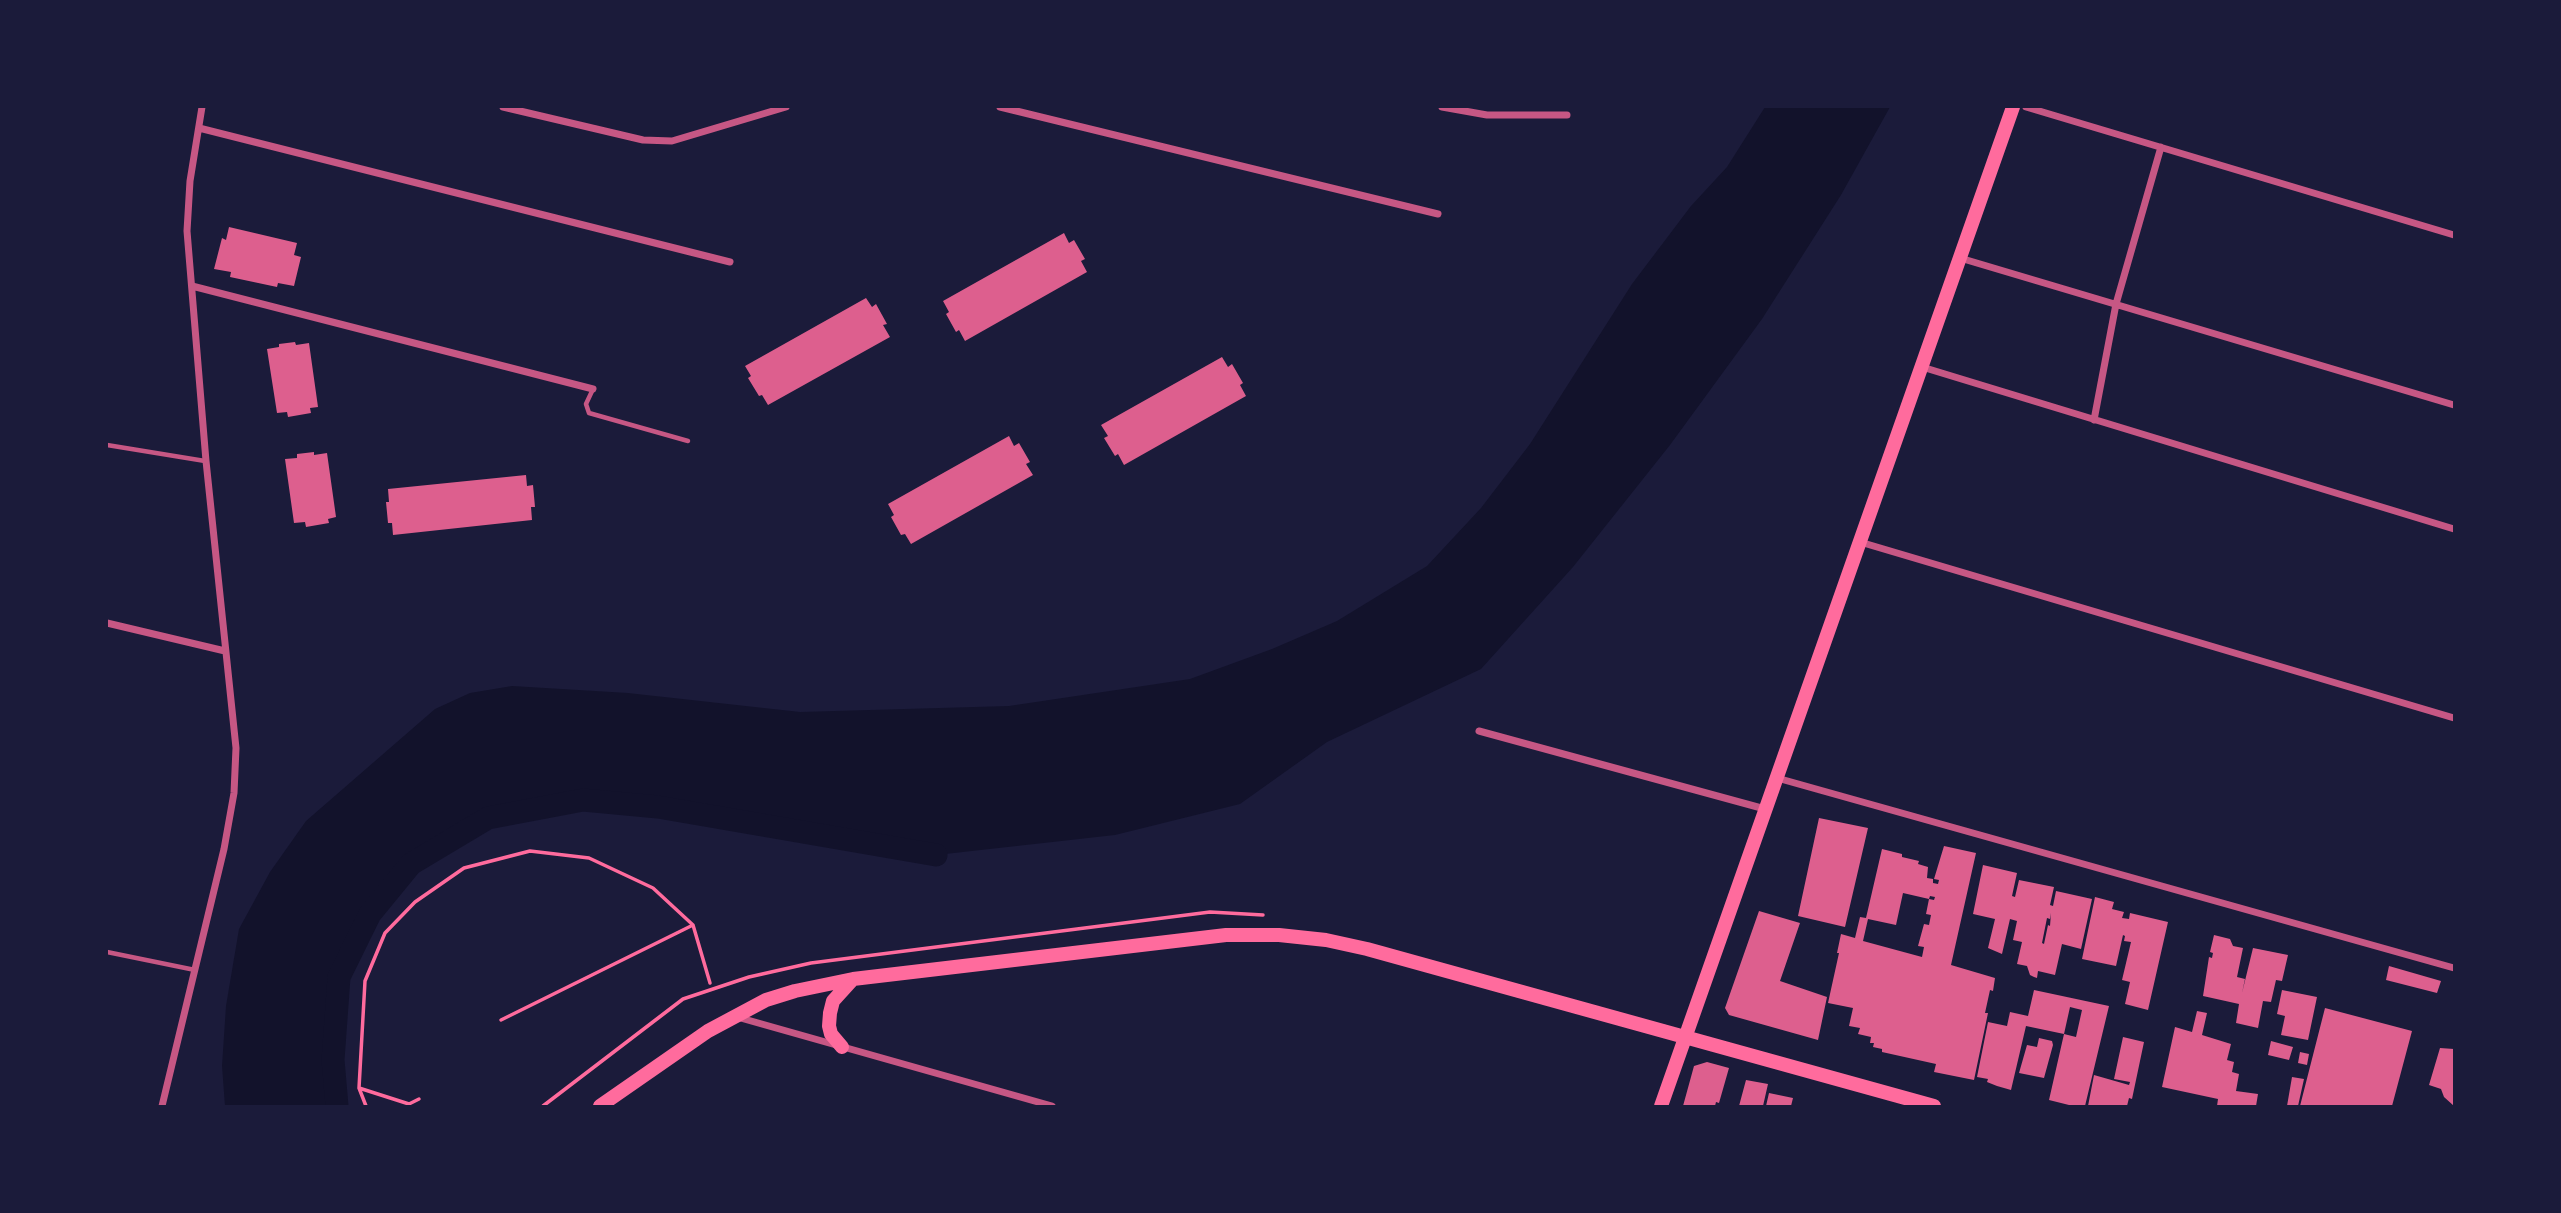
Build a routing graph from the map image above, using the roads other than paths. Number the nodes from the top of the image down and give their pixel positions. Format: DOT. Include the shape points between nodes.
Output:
graph roads {
  1 [pos="202,107"];
  2 [pos="503,107"];
  3 [pos="786,107"];
  4 [pos="1000,107"];
  5 [pos="1442,107"];
  6 [pos="2013,107"];
  7 [pos="2026,107"];
  8 [pos="1567,115"];
  9 [pos="199,128"];
  10 [pos="2161,147"];
  11 [pos="1438,214"];
  12 [pos="2454,235"];
  13 [pos="1960,258"];
  14 [pos="730,262"];
  15 [pos="192,286"];
  16 [pos="2116,304"];
  17 [pos="1922,368"];
  18 [pos="593,389"];
  19 [pos="2454,405"];
  20 [pos="2094,420"];
  21 [pos="688,441"];
  22 [pos="107,444"];
  23 [pos="206,461"];
  24 [pos="2454,528"];
  25 [pos="1860,542"];
  26 [pos="107,623"];
  27 [pos="225,651"];
  28 [pos="2454,718"];
  29 [pos="1479,731"];
  30 [pos="1777,778"];
  31 [pos="1766,810"];
  32 [pos="107,952"];
  33 [pos="2454,968"];
  34 [pos="195,970"];
  35 [pos="853,979"];
  36 [pos="733,1016"];
  37 [pos="1686,1038"];
  38 [pos="842,1047"];
  39 [pos="162,1106"];
  40 [pos="600,1106"];
  41 [pos="1052,1106"];
  42 [pos="1661,1106"];
  43 [pos="1934,1106"];
  1 -- 9 [label="street"];
  2 -- 3 [label="street" via="643,140 672,141"];
  4 -- 11 [label="street"];
  5 -- 8 [label="street" via="1487,115"];
  6 -- 13 [label="main road"];
  7 -- 10 [label="street"];
  9 -- 14 [label="street"];
  9 -- 15 [label="street" via="187,231"];
  10 -- 12 [label="street"];
  10 -- 16 [label="street"];
  13 -- 16 [label="street"];
  13 -- 17 [label="main road"];
  15 -- 18 [label="street"];
  15 -- 23 [label="street"];
  16 -- 19 [label="street"];
  16 -- 20 [label="street"];
  17 -- 20 [label="street"];
  17 -- 25 [label="main road"];
  18 -- 21 [label="lane" via="586,404 589,413"];
  20 -- 24 [label="street"];
  22 -- 23 [label="lane"];
  23 -- 27 [label="street"];
  25 -- 28 [label="street"];
  25 -- 30 [label="main road"];
  26 -- 27 [label="street"];
  27 -- 34 [label="street" via="235,723 234,793"];
  29 -- 31 [label="street"];
  30 -- 31 [label="main road"];
  30 -- 33 [label="street"];
  31 -- 37 [label="main road"];
  32 -- 34 [label="lane"];
  34 -- 39 [label="street"];
  35 -- 36 [label="main road" via="795,990"];
  35 -- 37 [label="main road" via="1177,939 1279,935 1367,949"];
  35 -- 38 [label="main road" via="833,1001 830,1013 831,1034"];
  36 -- 38 [label="street"];
  36 -- 40 [label="main road"];
  37 -- 42 [label="main road"];
  37 -- 43 [label="main road"];
  38 -- 41 [label="street"];
}
